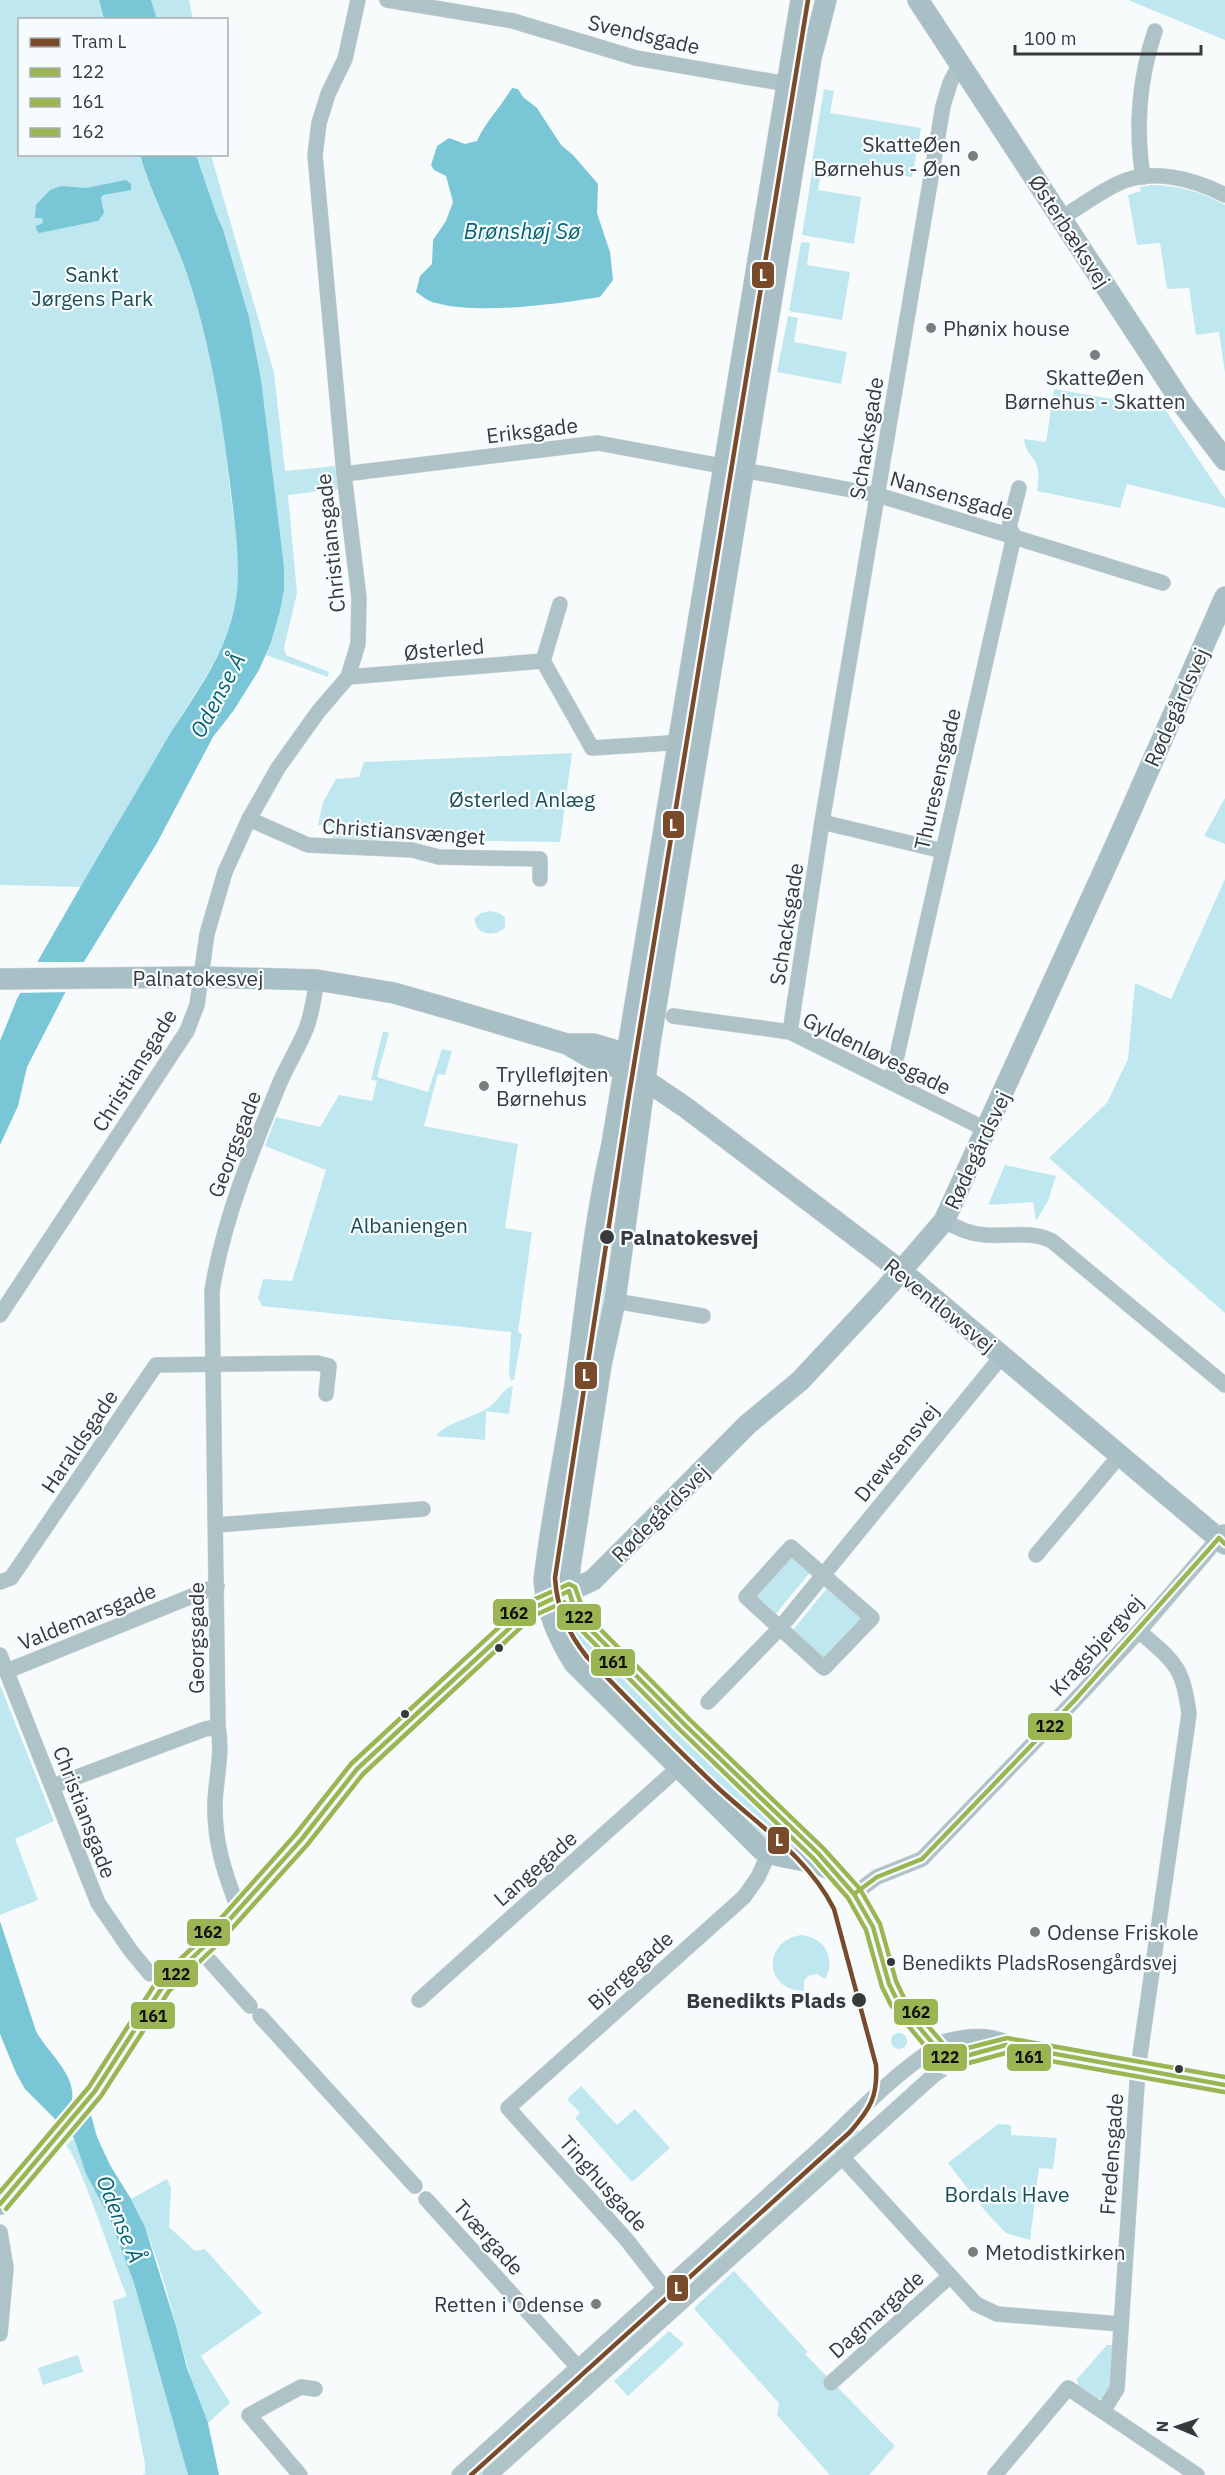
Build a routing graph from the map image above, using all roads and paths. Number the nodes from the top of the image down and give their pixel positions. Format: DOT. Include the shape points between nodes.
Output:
graph roads {
  1 [pos="358,0"];
  2 [pos="387,0"];
  3 [pos="801,0"];
  4 [pos="826,0"];
  5 [pos="918,0"];
  6 [pos="1155,31"];
  7 [pos="960,64"];
  8 [pos="787,84"];
  9 [pos="1143,177"];
  10 [pos="1225,195"];
  11 [pos="1061,218"];
  12 [pos="1225,460"];
  13 [pos="735,468"];
  14 [pos="344,474"];
  15 [pos="1018,488"];
  16 [pos="878,495"];
  17 [pos="1014,536"];
  18 [pos="1163,584"];
  19 [pos="1225,597"];
  20 [pos="560,604"];
  21 [pos="543,661"];
  22 [pos="348,677"];
  23 [pos="680,744"];
  24 [pos="249,819"];
  25 [pos="822,822"];
  26 [pos="943,851"];
  27 [pos="540,879"];
  28 [pos="201,977"];
  29 [pos="10,978"];
  30 [pos="317,980"];
  31 [pos="673,1016"];
  32 [pos="790,1032"];
  33 [pos="626,1062"];
  34 [pos="645,1080"];
  35 [pos="891,1082"];
  36 [pos="987,1130"];
  37 [pos="944,1221"];
  38 [pos="900,1270"];
  39 [pos="615,1301"];
  40 [pos="0,1315"];
  41 [pos="703,1316"];
  42 [pos="1002,1356"];
  43 [pos="213,1365"];
  44 [pos="1225,1385"];
  45 [pos="326,1394"];
  46 [pos="1121,1454"];
  47 [pos="423,1509"];
  48 [pos="216,1526"];
  49 [pos="1223,1538"];
  50 [pos="1036,1555"];
  51 [pos="822,1575"];
  52 [pos="0,1582"];
  53 [pos="217,1586"];
  54 [pos="569,1592"];
  55 [pos="546,1601"];
  56 [pos="780,1628"];
  57 [pos="1139,1631"];
  58 [pos="0,1655"];
  59 [pos="7,1671"];
  60 [pos="708,1702"];
  61 [pos="218,1728"];
  62 [pos="678,1768"];
  63 [pos="53,1786"];
  64 [pos="769,1853"];
  65 [pos="834,1872"];
  66 [pos="854,1894"];
  67 [pos="235,1911"];
  68 [pos="209,1960"];
  69 [pos="150,1974"];
  70 [pos="419,2000"];
  71 [pos="1006,2045"];
  72 [pos="936,2047"];
  73 [pos="950,2064"];
  74 [pos="1138,2069"];
  75 [pos="1225,2085"];
  76 [pos="508,2108"];
  77 [pos="842,2157"];
  78 [pos="415,2186"];
  79 [pos="426,2199"];
  80 [pos="0,2204"];
  81 [pos="0,2232"];
  82 [pos="950,2276"];
  83 [pos="665,2289"];
  84 [pos="681,2302"];
  85 [pos="669,2313"];
  86 [pos="1121,2324"];
  87 [pos="0,2334"];
  88 [pos="578,2367"];
  89 [pos="592,2383"];
  90 [pos="831,2383"];
  91 [pos="315,2389"];
  92 [pos="1103,2411"];
  93 [pos="300,2475"];
  94 [pos="459,2475"];
  95 [pos="490,2475"];
  96 [pos="995,2475"];
  97 [pos="1197,2475"];
  1 -- 14 [label="street, Christiansgade" via="345,59 319,123 315,155"];
  2 -- 8 [label="street, Svendsgade" via="513,21 636,58"];
  3 -- 8 [label="street"];
  4 -- 13 [label="street" via="811,58"];
  5 -- 7 [label="street, Østerbæksvej"];
  6 -- 9 [label="street" via="1138,106"];
  7 -- 11 [label="street, Østerbæksvej"];
  7 -- 16 [label="street, Schacksgade" via="943,106"];
  8 -- 13 [label="street"];
  9 -- 10 [label="street" via="1176,177 1202,183"];
  9 -- 11 [label="street" via="1119,183"];
  11 -- 12 [label="street, Østerbæksvej" via="1184,406"];
  13 -- 14 [label="street, Eriksgade" via="598,443"];
  13 -- 16 [label="street, Nansensgade"];
  13 -- 23 [label="street"];
  13 -- 34 [label="street"];
  14 -- 22 [label="street, Christiansgade" via="359,598 358,644"];
  15 -- 17 [label="street, Thuresensgade" via="1009,527"];
  16 -- 17 [label="street, Nansensgade"];
  16 -- 25 [label="street, Schacksgade"];
  17 -- 18 [label="street, Nansensgade"];
  17 -- 26 [label="street, Thuresensgade"];
  19 -- 36 [label="street, Rødegårdsvej"];
  20 -- 21 [label="street"];
  21 -- 22 [label="street, Østerled"];
  21 -- 23 [label="street" via="592,748"];
  22 -- 24 [label="street, Christiansgade" via="278,768"];
  23 -- 33 [label="street"];
  24 -- 27 [label="street, Christiansvænget" via="308,845 412,850 439,857 540,859"];
  24 -- 28 [label="street, Christiansgade" via="225,872 207,934"];
  25 -- 26 [label="street"];
  25 -- 32 [label="street, Schacksgade"];
  26 -- 35 [label="street, Thuresensgade"];
  28 -- 29 [label="street, Palnatokesvej"];
  28 -- 30 [label="street, Palnatokesvej"];
  28 -- 40 [label="street, Christiansgade" via="197,1005 187,1031"];
  30 -- 33 [label="street, Palnatokesvej" via="405,996 567,1044 609,1046"];
  30 -- 43 [label="street, Georgsgade" via="307,1028 258,1137 217,1260 212,1292"];
  31 -- 32 [label="street, Gyldenløvesgade"];
  32 -- 35 [label="street, Gyldenløvesgade"];
  33 -- 34 [label="street, Reventlowsvej"];
  33 -- 55 [label="street" via="602,1189 546,1563"];
  34 -- 38 [label="street, Reventlowsvej"];
  34 -- 39 [label="street"];
  35 -- 36 [label="street, Gyldenløvesgade"];
  36 -- 37 [label="street, Rødegårdsvej"];
  37 -- 38 [label="street, Rødegårdsvej"];
  37 -- 44 [label="street" via="965,1232 1037,1234 1052,1241"];
  38 -- 42 [label="street, Reventlowsvej"];
  38 -- 54 [label="street, Rødegårdsvej" via="800,1381 748,1424 593,1580"];
  39 -- 41 [label="street"];
  39 -- 54 [label="street" via="599,1380"];
  42 -- 46 [label="street, Reventlowsvej"];
  42 -- 51 [label="street, Drewsensvej"];
  43 -- 45 [label="street" via="329,1366"];
  43 -- 48 [label="street, Georgsgade"];
  43 -- 52 [label="street, Haraldsgade" via="156,1365 11,1578"];
  46 -- 49 [label="street, Reventlowsvej"];
  46 -- 50 [label="street"];
  47 -- 48 [label="street"];
  48 -- 53 [label="street, Georgsgade"];
  49 -- 57 [label="street, Kragsbjergvej"];
  51 -- 56 [label="street, Drewsensvej"];
  51 -- 56 [label="street" via="791,1547 746,1597"];
  51 -- 56 [label="street" via="872,1618 824,1668"];
  53 -- 59 [label="street, Valdemarsgade"];
  53 -- 61 [label="street, Georgsgade"];
  54 -- 55 [label="street, Rødegårdsvej"];
  54 -- 65 [label="street" via="576,1614 591,1630"];
  55 -- 62 [label="street" via="560,1641 574,1663"];
  55 -- 67 [label="street, Rødegårdsvej" via="516,1620 357,1769 301,1840"];
  56 -- 60 [label="street, Drewsensvej"];
  57 -- 66 [label="street, Kragsbjergvej" via="922,1859 877,1877"];
  57 -- 74 [label="street, Fredensgade" via="1175,1662 1186,1686 1189,1714"];
  58 -- 59 [label="street, Christiansgade"];
  59 -- 63 [label="street, Christiansgade"];
  61 -- 63 [label="street" via="206,1729"];
  61 -- 67 [label="street, Georgsgade" via="221,1744 216,1835"];
  62 -- 64 [label="street"];
  62 -- 70 [label="street, Langegade"];
  63 -- 69 [label="street, Christiansgade" via="98,1903"];
  64 -- 65 [label="street" via="813,1861"];
  64 -- 76 [label="street, Bjergegade" via="744,1897"];
  65 -- 66 [label="street"];
  66 -- 72 [label="street" via="873,1927 898,2002"];
  67 -- 80 [label="street, Rødegårdsvej" via="158,1993 108,2074"];
  68 -- 78 [label="street"];
  71 -- 72 [label="street" via="977,2039"];
  71 -- 73 [label="street"];
  71 -- 74 [label="street"];
  72 -- 73 [label="street"];
  72 -- 83 [label="street" via="886,2085"];
  73 -- 77 [label="street"];
  74 -- 75 [label="street"];
  74 -- 86 [label="street, Fredensgade"];
  76 -- 83 [label="street, Tinghusgade" via="626,2239"];
  77 -- 82 [label="street"];
  77 -- 84 [label="street"];
  79 -- 88 [label="street, Tværgade"];
  81 -- 87 [label="street" via="6,2268"];
  82 -- 86 [label="street" via="976,2304 997,2314"];
  82 -- 90 [label="street, Dagmargade"];
  83 -- 84 [label="street, Tinghusgade"];
  83 -- 85 [label="street, Tinghusgade"];
  83 -- 88 [label="street"];
  84 -- 85 [label="street"];
  85 -- 89 [label="street"];
  86 -- 92 [label="street, Fredensgade" via="1117,2389"];
  88 -- 89 [label="street, Tværgade"];
  88 -- 94 [label="street"];
  89 -- 95 [label="street"];
  91 -- 93 [label="street" via="301,2387 249,2415"];
  92 -- 96 [label="street" via="1068,2388"];
  92 -- 97 [label="street"];
}
